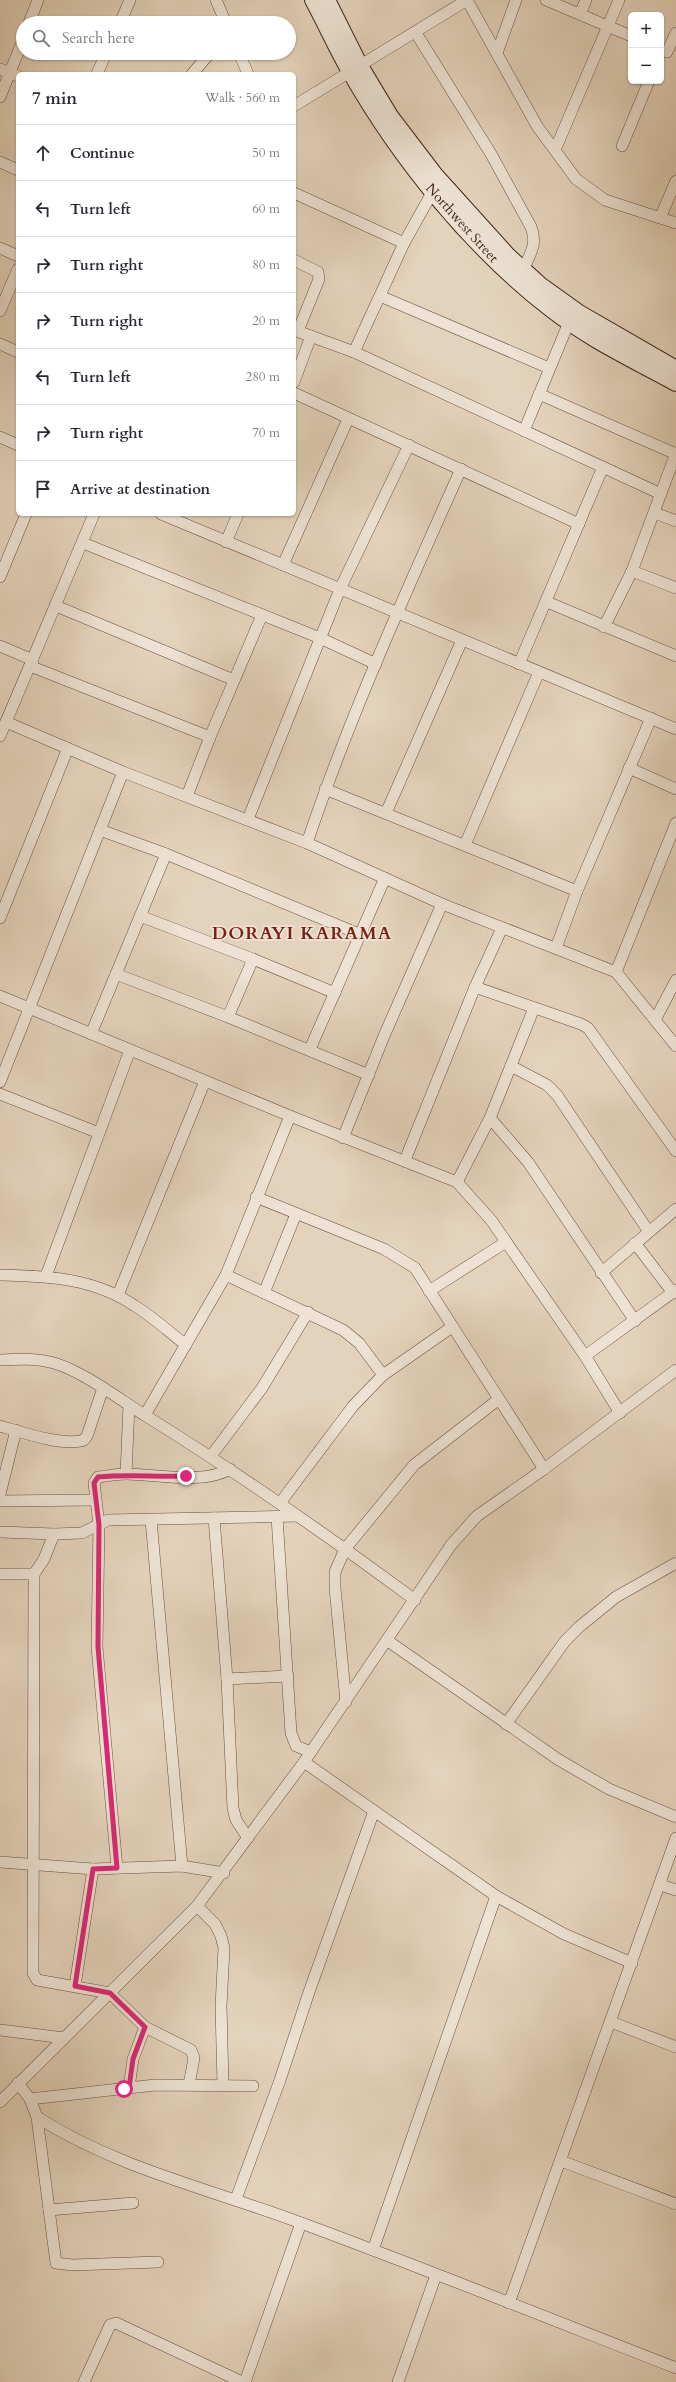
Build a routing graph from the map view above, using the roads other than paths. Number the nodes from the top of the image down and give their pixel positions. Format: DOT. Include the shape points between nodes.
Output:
graph roads {
  1 [pos="38,0"];
  2 [pos="130,0"];
  3 [pos="216,0"];
  4 [pos="313,0"];
  5 [pos="327,0"];
  6 [pos="467,0"];
  7 [pos="516,0"];
  8 [pos="586,0"];
  9 [pos="619,0"];
  10 [pos="552,1"];
  11 [pos="580,14"];
  12 [pos="32,16"];
  13 [pos="123,16"];
  14 [pos="223,16"];
  15 [pos="608,27"];
  16 [pos="416,33"];
  17 [pos="676,33"];
  18 [pos="628,35"];
  19 [pos="666,52"];
  20 [pos="497,53"];
  21 [pos="16,58"];
  22 [pos="103,60"];
  23 [pos="204,60"];
  24 [pos="242,60"];
  25 [pos="355,69"];
  26 [pos="98,72"];
  27 [pos="194,72"];
  28 [pos="247,72"];
  29 [pos="10,73"];
  30 [pos="648,84"];
  31 [pos="0,97"];
  32 [pos="296,105"];
  33 [pos="622,146"];
  34 [pos="555,150"];
  35 [pos="0,162"];
  36 [pos="16,169"];
  37 [pos="676,181"];
  38 [pos="433,191"];
  39 [pos="296,194"];
  40 [pos="660,218"];
  41 [pos="676,223"];
  42 [pos="404,243"];
  43 [pos="0,248"];
  44 [pos="16,255"];
  45 [pos="296,261"];
  46 [pos="523,270"];
  47 [pos="16,274"];
  48 [pos="380,296"];
  49 [pos="0,311"];
  50 [pos="569,322"];
  51 [pos="296,330"];
  52 [pos="311,336"];
  53 [pos="0,344"];
  54 [pos="16,351"];
  55 [pos="354,352"];
  56 [pos="549,368"];
  57 [pos="676,369"];
  58 [pos="296,377"];
  59 [pos="676,383"];
  60 [pos="296,394"];
  61 [pos="539,394"];
  62 [pos="348,419"];
  63 [pos="524,431"];
  64 [pos="0,437"];
  65 [pos="16,444"];
  66 [pos="409,444"];
  67 [pos="676,453"];
  68 [pos="603,467"];
  69 [pos="461,469"];
  70 [pos="661,494"];
  71 [pos="655,513"];
  72 [pos="25,516"];
  73 [pos="93,516"];
  74 [pos="237,516"];
  75 [pos="172,517"];
  76 [pos="676,521"];
  77 [pos="579,524"];
  78 [pos="226,542"];
  79 [pos="82,543"];
  80 [pos="283,565"];
  81 [pos="632,571"];
  82 [pos="0,577"];
  83 [pos="676,588"];
  84 [pos="340,589"];
  85 [pos="547,602"];
  86 [pos="56,606"];
  87 [pos="397,613"];
  88 [pos="262,615"];
  89 [pos="604,626"];
  90 [pos="320,638"];
  91 [pos="462,640"];
  92 [pos="0,646"];
  93 [pos="676,656"];
  94 [pos="32,663"];
  95 [pos="376,664"];
  96 [pos="519,664"];
  97 [pos="539,672"];
  98 [pos="234,680"];
  99 [pos="651,718"];
  100 [pos="5,719"];
  101 [pos="676,729"];
  102 [pos="0,736"];
  103 [pos="210,737"];
  104 [pos="68,748"];
  105 [pos="629,768"];
  106 [pos="123,772"];
  107 [pos="325,789"];
  108 [pos="676,789"];
  109 [pos="187,796"];
  110 [pos="386,813"];
  111 [pos="248,819"];
  112 [pos="676,823"];
  113 [pos="100,830"];
  114 [pos="307,843"];
  115 [pos="465,845"];
  116 [pos="166,854"];
  117 [pos="385,878"];
  118 [pos="577,891"];
  119 [pos="442,904"];
  120 [pos="140,916"];
  121 [pos="0,918"];
  122 [pos="502,928"];
  123 [pos="359,934"];
  124 [pos="556,948"];
  125 [pos="253,959"];
  126 [pos="616,972"];
  127 [pos="116,974"];
  128 [pos="676,980"];
  129 [pos="475,987"];
  130 [pos="335,993"];
  131 [pos="0,996"];
  132 [pos="29,1008"];
  133 [pos="534,1008"];
  134 [pos="228,1017"];
  135 [pos="654,1020"];
  136 [pos="91,1034"];
  137 [pos="676,1046"];
  138 [pos="130,1050"];
  139 [pos="310,1050"];
  140 [pos="512,1066"];
  141 [pos="369,1075"];
  142 [pos="206,1080"];
  143 [pos="0,1082"];
  144 [pos="0,1094"];
  145 [pos="290,1116"];
  146 [pos="490,1118"];
  147 [pos="99,1133"];
  148 [pos="343,1138"];
  149 [pos="676,1151"];
  150 [pos="405,1160"];
  151 [pos="457,1182"];
  152 [pos="256,1197"];
  153 [pos="676,1209"];
  154 [pos="296,1214"];
  155 [pos="650,1232"];
  156 [pos="506,1242"];
  157 [pos="635,1243"];
  158 [pos="601,1273"];
  159 [pos="0,1275"];
  160 [pos="226,1275"];
  161 [pos="46,1276"];
  162 [pos="429,1291"];
  163 [pos="675,1292"];
  164 [pos="264,1293"];
  165 [pos="118,1295"];
  166 [pos="308,1312"];
  167 [pos="635,1321"];
  168 [pos="452,1327"];
  169 [pos="186,1345"];
  170 [pos="585,1356"];
  171 [pos="0,1360"];
  172 [pos="676,1370"];
  173 [pos="383,1375"];
  174 [pos="103,1388"];
  175 [pos="499,1399"];
  176 [pos="129,1405"];
  177 [pos="620,1413"];
  178 [pos="145,1415"];
  179 [pos="0,1426"];
  180 [pos="16,1430"];
  181 [pos="211,1456"];
  182 [pos="230,1469"];
  183 [pos="544,1469"];
  184 [pos="126,1474"];
  185 [pos="2,1475"];
  186 [pos="0,1494"];
  187 [pos="95,1500"];
  188 [pos="0,1501"];
  189 [pos="280,1503"];
  190 [pos="277,1516"];
  191 [pos="298,1516"];
  192 [pos="214,1518"];
  193 [pos="151,1520"];
  194 [pos="99,1525"];
  195 [pos="0,1532"];
  196 [pos="54,1534"];
  197 [pos="345,1549"];
  198 [pos="676,1563"];
  199 [pos="0,1574"];
  200 [pos="34,1574"];
  201 [pos="415,1600"];
  202 [pos="388,1640"];
  203 [pos="288,1676"];
  204 [pos="227,1679"];
  205 [pos="346,1702"];
  206 [pos="506,1724"];
  207 [pos="311,1752"];
  208 [pos="304,1762"];
  209 [pos="374,1811"];
  210 [pos="676,1817"];
  211 [pos="248,1838"];
  212 [pos="676,1838"];
  213 [pos="0,1862"];
  214 [pos="33,1863"];
  215 [pos="182,1866"];
  216 [pos="117,1868"];
  217 [pos="93,1869"];
  218 [pos="224,1873"];
  219 [pos="661,1885"];
  220 [pos="676,1890"];
  221 [pos="496,1896"];
  222 [pos="197,1906"];
  223 [pos="632,1963"];
  224 [pos="75,1986"];
  225 [pos="110,1993"];
  226 [pos="611,2022"];
  227 [pos="145,2027"];
  228 [pos="0,2030"];
  229 [pos="64,2038"];
  230 [pos="676,2047"];
  231 [pos="18,2084"];
  232 [pos="189,2085"];
  233 [pos="223,2085"];
  234 [pos="253,2086"];
  235 [pos="129,2088"];
  236 [pos="30,2098"];
  237 [pos="0,2102"];
  238 [pos="37,2117"];
  239 [pos="561,2160"];
  240 [pos="236,2199"];
  241 [pos="133,2203"];
  242 [pos="676,2204"];
  243 [pos="49,2210"];
  244 [pos="302,2223"];
  245 [pos="373,2250"];
  246 [pos="158,2262"];
  247 [pos="436,2275"];
  248 [pos="509,2303"];
  249 [pos="676,2368"];
  250 [pos="84,2382"];
  251 [pos="244,2382"];
  252 [pos="398,2382"];
  1 -- 12 [label="street"];
  2 -- 13 [label="street"];
  3 -- 14 [label="street"];
  4 -- 25 [label="main road, Northwest Street"];
  5 -- 25 [label="main road, Northwest Street"];
  6 -- 16 [label="street"];
  6 -- 20 [label="street"];
  7 -- 20 [label="street"];
  8 -- 11 [label="street"];
  9 -- 15 [label="street"];
  10 -- 11 [label="street"];
  11 -- 15 [label="street"];
  15 -- 18 [label="street"];
  15 -- 34 [label="street"];
  16 -- 25 [label="street"];
  16 -- 46 [label="street" via="491,154 531,227 535,245"];
  17 -- 19 [label="street"];
  20 -- 34 [label="street" via="537,126"];
  21 -- 29 [label="street"];
  22 -- 26 [label="street"];
  23 -- 27 [label="street"];
  24 -- 28 [label="street"];
  25 -- 32 [label="street"];
  25 -- 38 [label="main road, Northwest Street" via="401,152"];
  25 -- 46 [label="main road, Northwest Street" via="435,175"];
  29 -- 31 [label="street"];
  30 -- 33 [label="street"];
  34 -- 40 [label="street" via="576,179 592,193 605,200"];
  35 -- 36 [label="street"];
  37 -- 40 [label="street"];
  38 -- 42 [label="street"];
  38 -- 50 [label="main road, Northwest Street" via="492,257 532,294"];
  39 -- 42 [label="street"];
  40 -- 41 [label="street"];
  42 -- 48 [label="street"];
  43 -- 44 [label="street"];
  45 -- 51 [label="street" via="318,272 318,279"];
  46 -- 57 [label="main road, Northwest Street" via="579,313"];
  47 -- 49 [label="street"];
  48 -- 55 [label="street"];
  48 -- 56 [label="street"];
  50 -- 56 [label="street"];
  50 -- 59 [label="main road, Northwest Street"];
  51 -- 52 [label="street"];
  52 -- 55 [label="street"];
  52 -- 58 [label="street"];
  53 -- 54 [label="street"];
  55 -- 63 [label="street"];
  56 -- 61 [label="street"];
  60 -- 62 [label="street"];
  61 -- 63 [label="street"];
  61 -- 67 [label="street"];
  62 -- 66 [label="street"];
  62 -- 80 [label="street"];
  63 -- 68 [label="street"];
  64 -- 65 [label="street"];
  66 -- 69 [label="street"];
  66 -- 84 [label="street"];
  67 -- 70 [label="street"];
  68 -- 70 [label="street"];
  68 -- 77 [label="street"];
  69 -- 77 [label="street"];
  69 -- 87 [label="street"];
  70 -- 71 [label="street"];
  71 -- 76 [label="street"];
  71 -- 81 [label="street"];
  72 -- 82 [label="street"];
  73 -- 79 [label="street"];
  74 -- 78 [label="street"];
  75 -- 78 [label="street"];
  77 -- 85 [label="street"];
  78 -- 80 [label="street"];
  79 -- 86 [label="street"];
  79 -- 88 [label="street"];
  80 -- 84 [label="street"];
  81 -- 83 [label="street"];
  81 -- 89 [label="street"];
  84 -- 87 [label="street"];
  84 -- 90 [label="street"];
  85 -- 89 [label="street"];
  85 -- 96 [label="street"];
  86 -- 94 [label="street"];
  86 -- 98 [label="street"];
  87 -- 91 [label="street"];
  87 -- 95 [label="street"];
  88 -- 90 [label="street"];
  88 -- 98 [label="street"];
  89 -- 93 [label="street"];
  90 -- 95 [label="street"];
  90 -- 111 [label="street"];
  91 -- 96 [label="street"];
  91 -- 110 [label="street"];
  92 -- 94 [label="street"];
  94 -- 100 [label="street"];
  94 -- 103 [label="street"];
  95 -- 107 [label="street"];
  96 -- 97 [label="street"];
  97 -- 99 [label="street"];
  97 -- 115 [label="street"];
  98 -- 103 [label="street"];
  99 -- 101 [label="street"];
  99 -- 105 [label="street"];
  100 -- 102 [label="street"];
  100 -- 104 [label="street"];
  103 -- 109 [label="street"];
  104 -- 106 [label="street"];
  104 -- 121 [label="street"];
  105 -- 108 [label="street"];
  105 -- 118 [label="street"];
  106 -- 109 [label="street"];
  106 -- 113 [label="street"];
  107 -- 110 [label="street"];
  107 -- 114 [label="street"];
  109 -- 111 [label="street"];
  110 -- 115 [label="street"];
  111 -- 114 [label="street"];
  112 -- 126 [label="street"];
  113 -- 116 [label="street"];
  113 -- 132 [label="street"];
  114 -- 117 [label="street"];
  115 -- 118 [label="street"];
  116 -- 120 [label="street"];
  116 -- 123 [label="street"];
  117 -- 119 [label="street"];
  117 -- 123 [label="street"];
  118 -- 124 [label="street"];
  119 -- 122 [label="street"];
  119 -- 141 [label="street"];
  120 -- 125 [label="street"];
  120 -- 127 [label="street"];
  122 -- 124 [label="street"];
  122 -- 129 [label="street"];
  123 -- 130 [label="street"];
  124 -- 126 [label="street"];
  125 -- 130 [label="street"];
  125 -- 134 [label="street"];
  126 -- 135 [label="street"];
  127 -- 134 [label="street"];
  127 -- 136 [label="street"];
  128 -- 135 [label="street"];
  129 -- 133 [label="street"];
  129 -- 150 [label="street"];
  130 -- 139 [label="street"];
  131 -- 132 [label="street"];
  132 -- 136 [label="street"];
  132 -- 143 [label="street"];
  133 -- 140 [label="street"];
  133 -- 149 [label="street" via="588,1028"];
  134 -- 139 [label="street"];
  135 -- 137 [label="street"];
  136 -- 138 [label="street"];
  138 -- 142 [label="street"];
  138 -- 147 [label="street"];
  139 -- 141 [label="street"];
  140 -- 146 [label="street"];
  140 -- 155 [label="street" via="547,1085 557,1095"];
  141 -- 148 [label="street"];
  142 -- 145 [label="street"];
  142 -- 165 [label="street"];
  144 -- 147 [label="street"];
  145 -- 148 [label="street"];
  145 -- 152 [label="street"];
  146 -- 151 [label="street"];
  146 -- 158 [label="street" via="528,1162"];
  147 -- 161 [label="street"];
  148 -- 150 [label="street"];
  150 -- 151 [label="street"];
  151 -- 156 [label="street" via="491,1220"];
  152 -- 154 [label="street"];
  152 -- 160 [label="street"];
  153 -- 155 [label="street"];
  154 -- 162 [label="street" via="401,1258 415,1268"];
  154 -- 164 [label="street"];
  155 -- 157 [label="street"];
  156 -- 162 [label="street"];
  156 -- 170 [label="street"];
  157 -- 158 [label="street"];
  157 -- 163 [label="street"];
  158 -- 167 [label="street"];
  159 -- 161 [label="street"];
  160 -- 164 [label="street"];
  160 -- 169 [label="street"];
  161 -- 165 [label="street" via="81,1281"];
  162 -- 168 [label="street"];
  163 -- 167 [label="street"];
  164 -- 166 [label="street"];
  165 -- 169 [label="street"];
  166 -- 173 [label="street" via="352,1336"];
  166 -- 181 [label="street" via="262,1388"];
  167 -- 170 [label="street"];
  168 -- 173 [label="street"];
  168 -- 175 [label="street"];
  169 -- 178 [label="street"];
  170 -- 177 [label="street"];
  171 -- 174 [label="street" via="31,1359 55,1363"];
  172 -- 177 [label="street"];
  173 -- 189 [label="street" via="343,1417"];
  174 -- 176 [label="street"];
  174 -- 180 [label="street" via="84,1440 64,1440"];
  175 -- 183 [label="street"];
  175 -- 197 [label="street" via="414,1465"];
  176 -- 178 [label="street"];
  176 -- 184 [label="street"];
  177 -- 183 [label="street"];
  178 -- 181 [label="street"];
  179 -- 180 [label="street"];
  180 -- 185 [label="street"];
  181 -- 182 [label="street"];
  182 -- 184 [label="street" via="217,1476 148,1477"];
  182 -- 189 [label="street"];
  183 -- 201 [label="street" via="477,1516 451,1545"];
  184 -- 187 [label="street" via="98,1477 94,1483"];
  185 -- 186 [label="street"];
  187 -- 188 [label="street"];
  187 -- 194 [label="street"];
  189 -- 191 [label="street"];
  190 -- 191 [label="street"];
  190 -- 192 [label="street"];
  190 -- 203 [label="street"];
  191 -- 197 [label="street"];
  192 -- 193 [label="street"];
  192 -- 204 [label="street"];
  193 -- 194 [label="street" via="108,1520"];
  193 -- 215 [label="street"];
  194 -- 196 [label="street" via="82,1533"];
  194 -- 216 [label="street" via="98,1647"];
  195 -- 196 [label="street"];
  196 -- 200 [label="street" via="44,1559"];
  197 -- 201 [label="street"];
  197 -- 205 [label="street" via="335,1572 335,1588"];
  198 -- 206 [label="street" via="616,1597 579,1627 565,1641"];
  199 -- 200 [label="street"];
  200 -- 214 [label="street"];
  201 -- 202 [label="street"];
  202 -- 205 [label="street"];
  202 -- 206 [label="street"];
  203 -- 204 [label="street"];
  203 -- 207 [label="street" via="293,1741 296,1746"];
  204 -- 211 [label="street" via="233,1808 236,1820"];
  205 -- 207 [label="street"];
  206 -- 210 [label="street" via="559,1760 609,1789"];
  207 -- 208 [label="street"];
  208 -- 209 [label="street"];
  208 -- 211 [label="street"];
  209 -- 221 [label="street"];
  209 -- 240 [label="street"];
  211 -- 218 [label="street"];
  212 -- 219 [label="street"];
  213 -- 214 [label="street"];
  214 -- 217 [label="street"];
  214 -- 224 [label="street" via="34,1977"];
  215 -- 216 [label="street"];
  215 -- 218 [label="street"];
  216 -- 217 [label="street"];
  217 -- 224 [label="street"];
  218 -- 222 [label="street"];
  219 -- 220 [label="street"];
  219 -- 223 [label="street"];
  221 -- 223 [label="street" via="564,1934"];
  221 -- 245 [label="street"];
  222 -- 225 [label="street"];
  222 -- 233 [label="street" via="215,1924 224,1948 221,2006"];
  223 -- 226 [label="street"];
  224 -- 225 [label="street"];
  225 -- 227 [label="street"];
  225 -- 229 [label="street"];
  226 -- 230 [label="street"];
  226 -- 239 [label="street"];
  227 -- 232 [label="street" via="191,2050 194,2058"];
  227 -- 235 [label="street" via="133,2059"];
  228 -- 229 [label="street"];
  229 -- 231 [label="street"];
  231 -- 236 [label="street"];
  231 -- 237 [label="street"];
  232 -- 233 [label="street"];
  232 -- 235 [label="street"];
  233 -- 234 [label="street"];
  235 -- 236 [label="street"];
  236 -- 238 [label="street"];
  238 -- 240 [label="street" via="108,2156"];
  238 -- 243 [label="street"];
  239 -- 242 [label="street"];
  239 -- 248 [label="street"];
  240 -- 244 [label="street"];
  241 -- 243 [label="street"];
  243 -- 246 [label="street" via="55,2261 58,2265"];
  244 -- 245 [label="street"];
  244 -- 251 [label="street"];
  245 -- 247 [label="street"];
  247 -- 248 [label="street"];
  247 -- 252 [label="street"];
  248 -- 249 [label="street"];
  250 -- 251 [label="street" via="110,2325 116,2323"];
}
